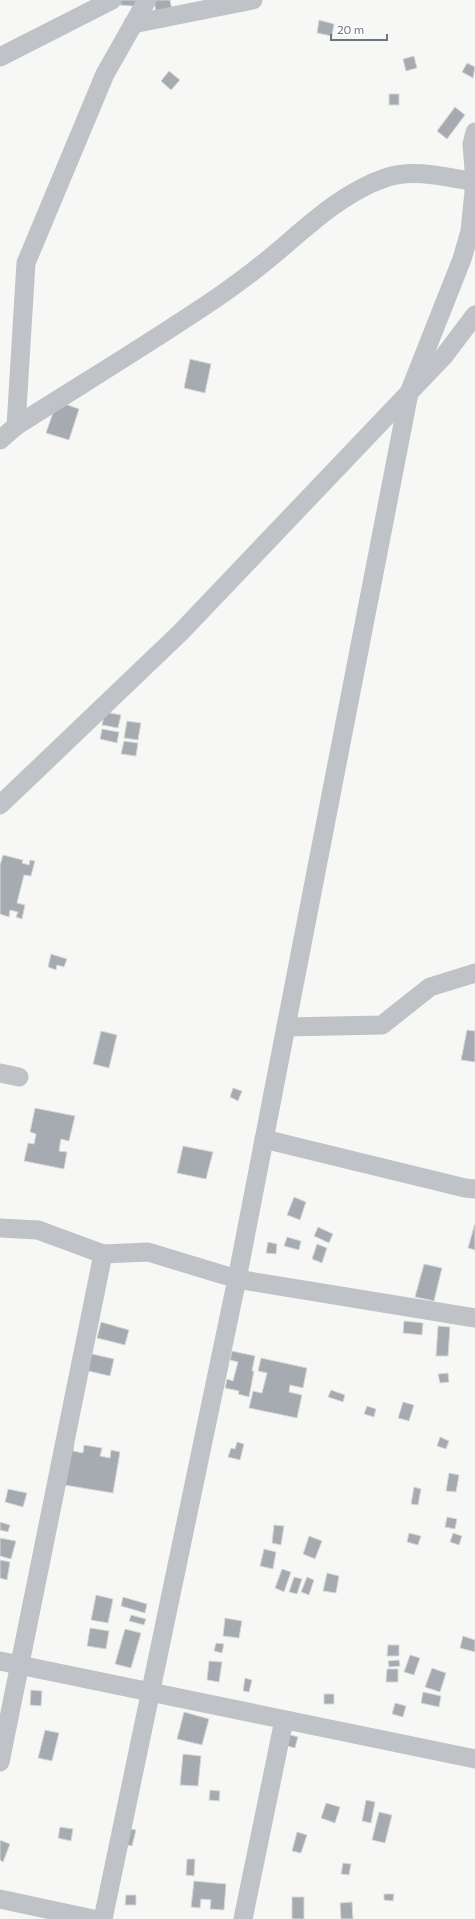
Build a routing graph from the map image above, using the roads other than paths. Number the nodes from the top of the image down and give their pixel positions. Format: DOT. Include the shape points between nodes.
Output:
graph roads {
  1 [pos="112,0"];
  2 [pos="147,0"];
  3 [pos="253,0"];
  4 [pos="133,24"];
  5 [pos="0,57"];
  6 [pos="475,132"];
  7 [pos="475,182"];
  8 [pos="475,315"];
  9 [pos="409,393"];
  10 [pos="16,426"];
  11 [pos="0,440"];
  12 [pos="0,805"];
  13 [pos="475,973"];
  14 [pos="286,1027"];
  15 [pos="0,1073"];
  16 [pos="19,1077"];
  17 [pos="264,1139"];
  18 [pos="475,1189"];
  19 [pos="0,1228"];
  20 [pos="103,1254"];
  21 [pos="237,1279"];
  22 [pos="475,1318"];
  23 [pos="0,1661"];
  24 [pos="20,1665"];
  25 [pos="150,1692"];
  26 [pos="284,1720"];
  27 [pos="475,1759"];
  28 [pos="0,1762"];
  29 [pos="0,1900"];
  30 [pos="93,1919"];
  31 [pos="103,1919"];
  32 [pos="243,1919"];
  1 -- 5 [label="street"];
  2 -- 4 [label="street"];
  3 -- 4 [label="street"];
  4 -- 10 [label="street" via="105,74 26,263"];
  6 -- 7 [label="street" via="472,144"];
  7 -- 9 [label="street" via="470,231 462,259"];
  7 -- 10 [label="street" via="405,173 368,185 327,210 269,259 215,299"];
  8 -- 9 [label="street" via="444,356"];
  9 -- 12 [label="street" via="180,633"];
  9 -- 14 [label="street"];
  10 -- 11 [label="street"];
  13 -- 14 [label="street" via="430,988 382,1025"];
  14 -- 17 [label="street"];
  15 -- 16 [label="street"];
  17 -- 18 [label="street"];
  17 -- 21 [label="street"];
  19 -- 20 [label="street" via="38,1230"];
  20 -- 21 [label="street" via="148,1252"];
  20 -- 24 [label="street"];
  21 -- 22 [label="street"];
  21 -- 25 [label="street"];
  23 -- 24 [label="street"];
  24 -- 25 [label="street"];
  24 -- 28 [label="street"];
  25 -- 26 [label="street"];
  25 -- 31 [label="street"];
  26 -- 27 [label="street"];
  26 -- 32 [label="street"];
  29 -- 30 [label="street"];
}
